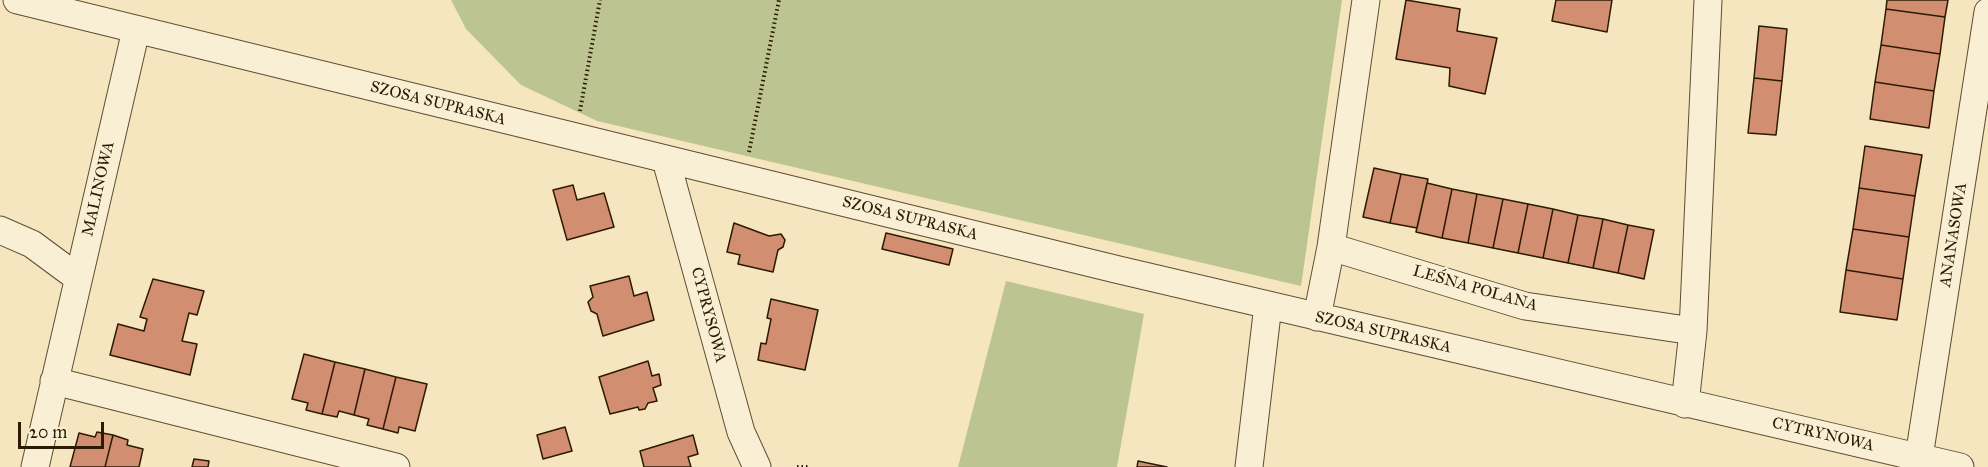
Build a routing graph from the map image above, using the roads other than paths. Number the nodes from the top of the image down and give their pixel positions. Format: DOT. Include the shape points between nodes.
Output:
graph roads {
  1 [pos="17,0"];
  2 [pos="1366,0"];
  3 [pos="1708,0"];
  4 [pos="1988,12"];
  5 [pos="136,30"];
  6 [pos="666,160"];
  7 [pos="0,230"];
  8 [pos="1331,248"];
  9 [pos="78,278"];
  10 [pos="1268,305"];
  11 [pos="1317,317"];
  12 [pos="1693,331"];
  13 [pos="54,381"];
  14 [pos="1685,404"];
  15 [pos="1919,458"];
  16 [pos="35,467"];
  17 [pos="396,467"];
  18 [pos="757,467"];
  19 [pos="1249,467"];
  20 [pos="1960,467"];
  1 -- 5 [label="street"];
  2 -- 8 [label="street"];
  3 -- 12 [label="street"];
  4 -- 15 [label="street, ANANASOWA"];
  5 -- 6 [label="street, SZOSA SUPRASKA"];
  5 -- 9 [label="street, MALINOWA"];
  6 -- 10 [label="street, SZOSA SUPRASKA"];
  6 -- 18 [label="street, CYPRYSOWA" via="741,432"];
  7 -- 9 [label="street" via="32,244"];
  8 -- 11 [label="street"];
  8 -- 12 [label="street, LEŚNA POLANA" via="1525,306"];
  9 -- 13 [label="street, MALINOWA"];
  10 -- 11 [label="street, SZOSA SUPRASKA"];
  10 -- 19 [label="street"];
  11 -- 14 [label="street, SZOSA SUPRASKA"];
  12 -- 14 [label="street"];
  13 -- 16 [label="street, MALINOWA"];
  13 -- 17 [label="street"];
  14 -- 15 [label="street, CYTRYNOWA"];
  15 -- 20 [label="street, CYTRYNOWA"];
}
